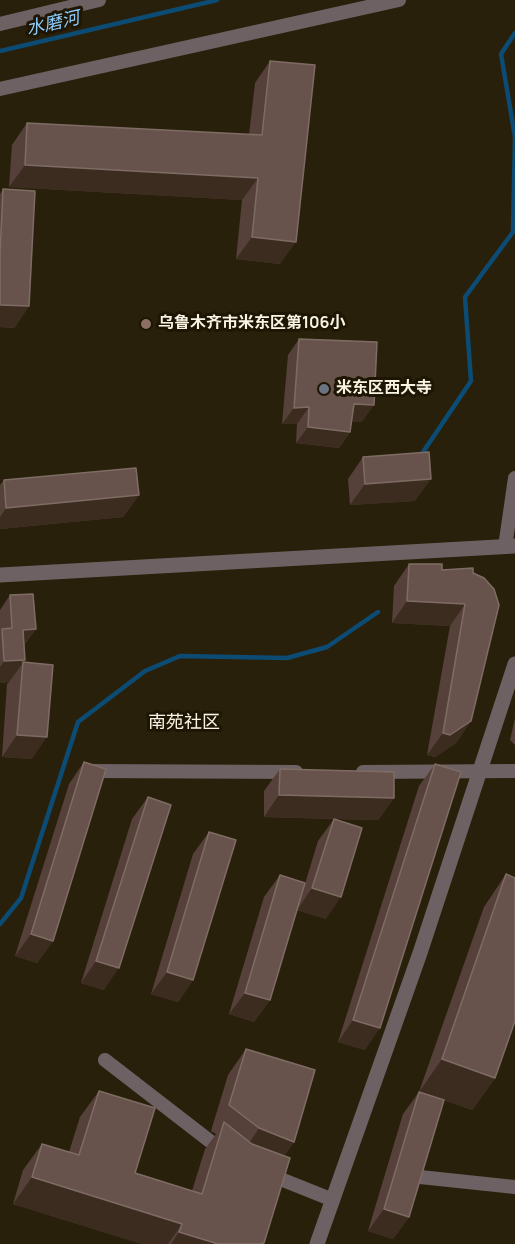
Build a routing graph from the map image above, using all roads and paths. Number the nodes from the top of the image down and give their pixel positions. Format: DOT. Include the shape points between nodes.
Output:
graph roads {
  1 [pos="99,0"];
  2 [pos="399,0"];
  3 [pos="0,24"];
  4 [pos="0,89"];
  5 [pos="515,478"];
  6 [pos="510,546"];
  7 [pos="0,575"];
  8 [pos="515,664"];
  9 [pos="88,771"];
  10 [pos="480,771"];
  11 [pos="515,771"];
  12 [pos="312,772"];
  13 [pos="347,772"];
  14 [pos="105,1060"];
  15 [pos="237,1162"];
  16 [pos="259,1171"];
  17 [pos="420,1177"];
  18 [pos="515,1187"];
  19 [pos="333,1200"];
  20 [pos="317,1244"];
  1 -- 3 [label="street"];
  2 -- 4 [label="street"];
  5 -- 6 [label="street"];
  6 -- 7 [label="street"];
  8 -- 10 [label="street"];
  9 -- 12 [label="street"];
  10 -- 11 [label="street"];
  10 -- 13 [label="street"];
  10 -- 19 [label="street"];
  14 -- 15 [label="street"];
  16 -- 19 [label="street"];
  17 -- 18 [label="street"];
  19 -- 20 [label="street"];
}
